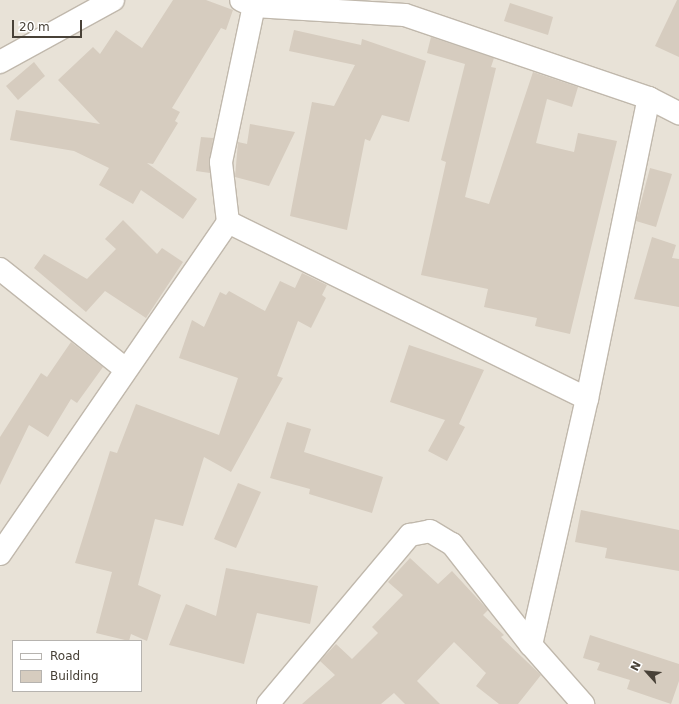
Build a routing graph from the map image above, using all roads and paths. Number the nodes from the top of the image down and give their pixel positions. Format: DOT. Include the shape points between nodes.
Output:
graph roads {
  1 [pos="113,0"];
  2 [pos="248,3"];
  3 [pos="408,8"];
  4 [pos="0,62"];
  5 [pos="649,98"];
  6 [pos="679,113"];
  7 [pos="228,222"];
  8 [pos="0,269"];
  9 [pos="124,368"];
  10 [pos="587,399"];
  11 [pos="0,554"];
  12 [pos="531,645"];
  13 [pos="268,704"];
  14 [pos="583,704"];
  1 -- 4 [label="street"];
  2 -- 3 [label="street"];
  2 -- 7 [label="street" via="221,162"];
  3 -- 5 [label="street"];
  5 -- 6 [label="street"];
  5 -- 10 [label="street"];
  7 -- 9 [label="street"];
  7 -- 10 [label="street"];
  8 -- 9 [label="street"];
  9 -- 11 [label="street"];
  10 -- 12 [label="street"];
  12 -- 13 [label="street" via="452,544 430,531 410,535"];
  12 -- 14 [label="street"];
}
